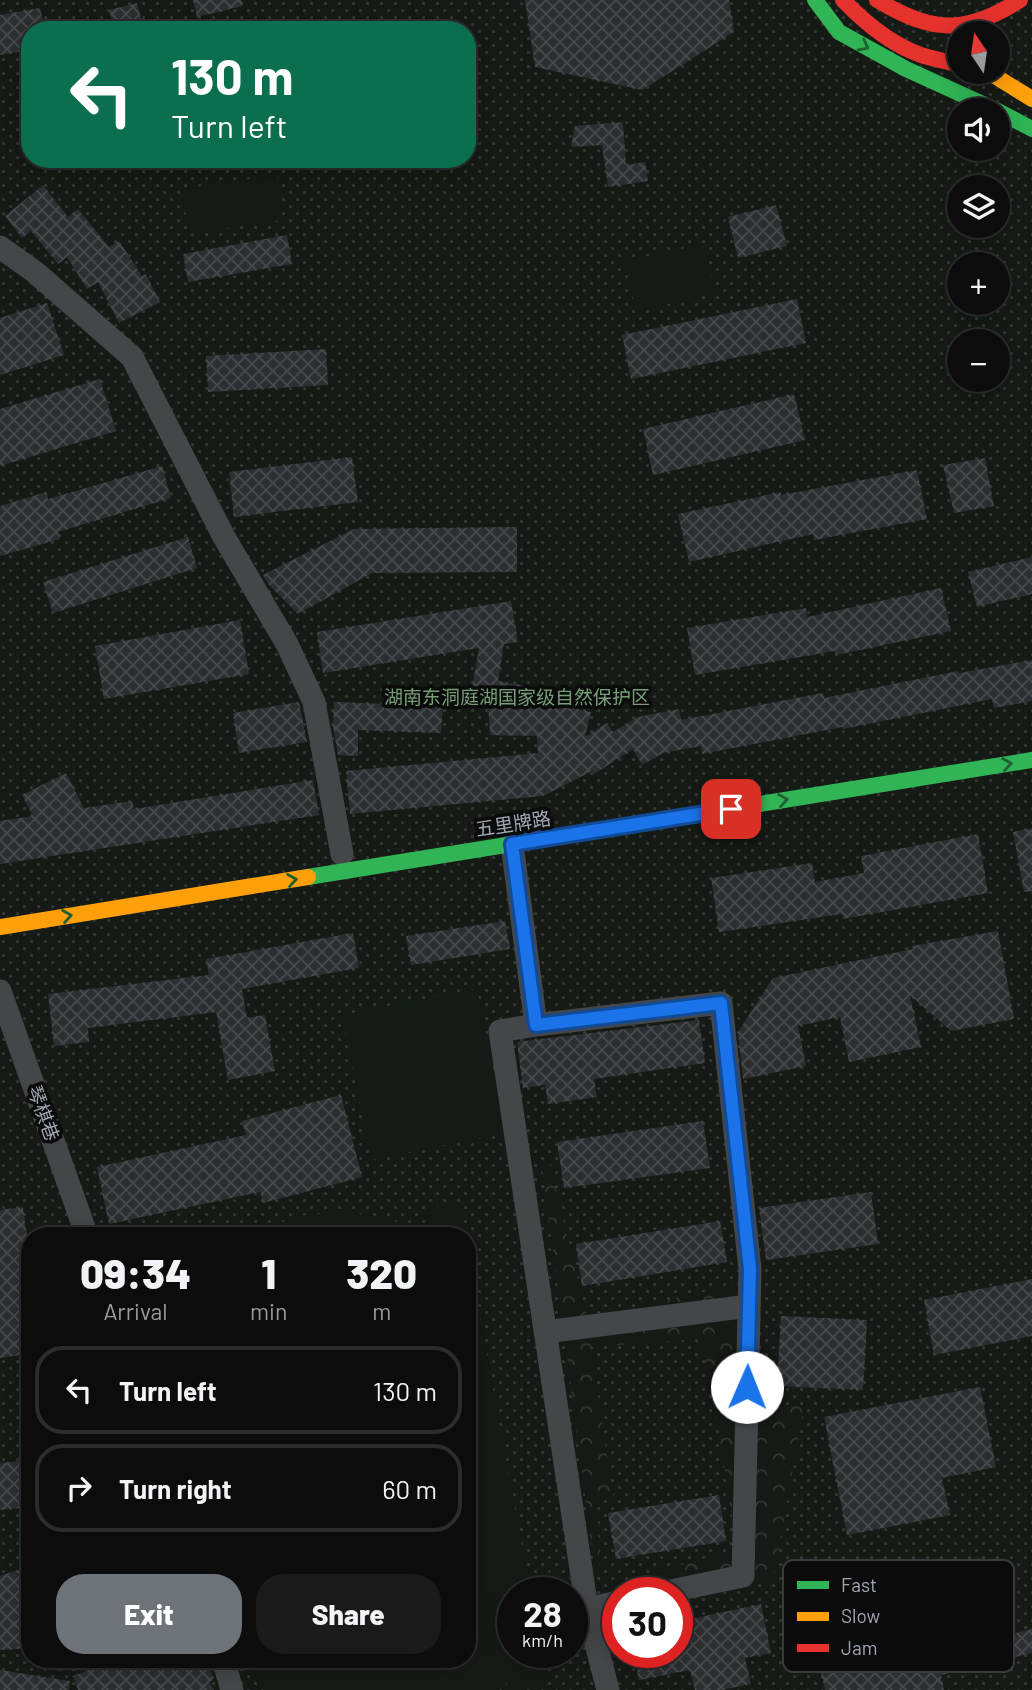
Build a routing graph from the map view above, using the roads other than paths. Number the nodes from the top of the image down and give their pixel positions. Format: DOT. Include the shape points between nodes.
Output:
graph roads {
  1 [pos="815,0"];
  2 [pos="843,0"];
  3 [pos="877,0"];
  4 [pos="1020,0"];
  5 [pos="947,62"];
  6 [pos="1008,84"];
  7 [pos="969,98"];
  8 [pos="1032,99"];
  9 [pos="1010,118"];
  10 [pos="1032,129"];
  11 [pos="0,247"];
  12 [pos="1032,760"];
  13 [pos="512,844"];
  14 [pos="342,854"];
  15 [pos="0,927"];
  16 [pos="0,991"];
  17 [pos="536,1025"];
  18 [pos="84,1227"];
  19 [pos="749,1306"];
  20 [pos="545,1332"];
  21 [pos="582,1577"];
  22 [pos="693,1586"];
  23 [pos="588,1613"];
  24 [pos="226,1668"];
  25 [pos="232,1690"];
  26 [pos="608,1690"];
  1 -- 7 [label="main road, one-way" via="839,32"];
  2 -- 5 [label="main road" via="883,35 919,55"];
  3 -- 4 [label="main road" via="928,25 970,23"];
  6 -- 8 [label="main road"];
  9 -- 10 [label="main road"];
  11 -- 14 [label="street" via="132,357 314,702"];
  13 -- 12 [label="main road, 五里牌路, one-way"];
  15 -- 13 [label="main road, 五里牌路, one-way"];
  13 -- 17 [label="street"];
  16 -- 18 [label="street, 琴棋巷"];
  17 -- 19 [label="street" via="721,1003 750,1269"];
  17 -- 20 [label="street" via="500,1031"];
  19 -- 20 [label="street"];
  19 -- 22 [label="street" via="743,1576"];
  20 -- 21 [label="street"];
  23 -- 26 [label="street"];
  24 -- 25 [label="street"];
}
